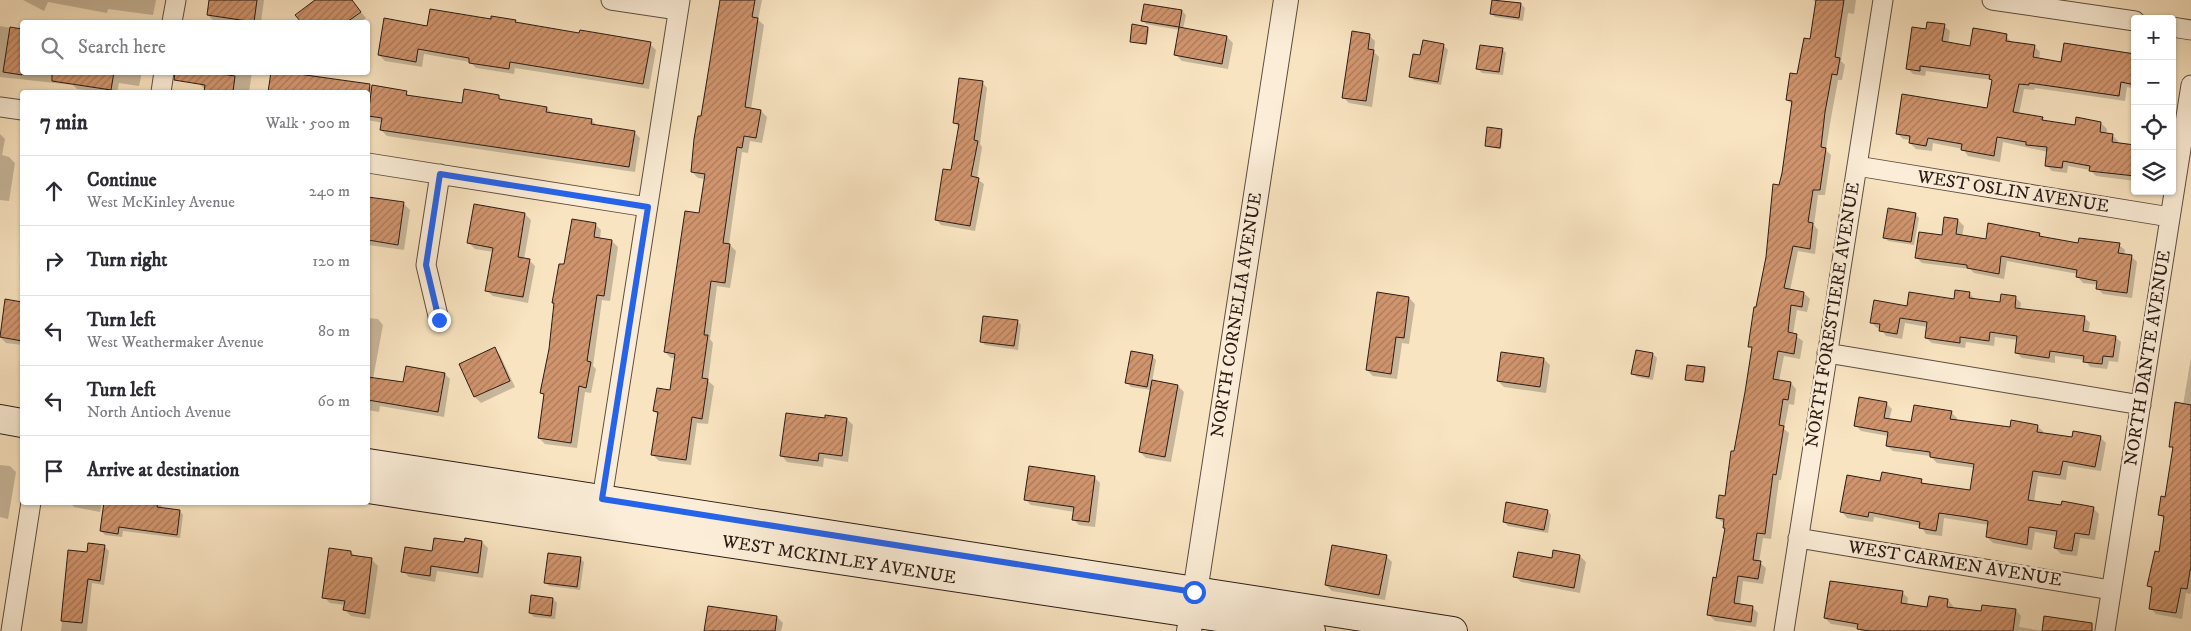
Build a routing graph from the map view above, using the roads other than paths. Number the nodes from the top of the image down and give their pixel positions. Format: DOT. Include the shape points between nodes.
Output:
graph roads {
  1 [pos="176,0"];
  2 [pos="611,0"];
  3 [pos="1286,0"];
  4 [pos="1883,0"];
  5 [pos="1992,0"];
  6 [pos="679,5"];
  7 [pos="172,20"];
  8 [pos="2131,20"];
  9 [pos="2176,28"];
  10 [pos="2191,30"];
  11 [pos="164,75"];
  12 [pos="2191,85"];
  13 [pos="161,90"];
  14 [pos="0,107"];
  15 [pos="20,110"];
  16 [pos="370,163"];
  17 [pos="1857,166"];
  18 [pos="440,174"];
  19 [pos="648,207"];
  20 [pos="2170,217"];
  21 [pos="439,320"];
  22 [pos="1828,353"];
  23 [pos="2141,405"];
  24 [pos="0,419"];
  25 [pos="20,423"];
  26 [pos="370,463"];
  27 [pos="370,489"];
  28 [pos="602,499"];
  29 [pos="31,505"];
  30 [pos="1798,538"];
  31 [pos="2111,590"];
  32 [pos="1192,612"];
  33 [pos="11,631"];
  34 [pos="1311,631"];
  35 [pos="1452,631"];
  36 [pos="1784,631"];
  37 [pos="2105,631"];
  1 -- 7 [label="street"];
  2 -- 6 [label="street"];
  3 -- 32 [label="street, NORTH CORNELIA AVENUE"];
  4 -- 17 [label="street, NORTH FORESTIERE AVENUE"];
  5 -- 8 [label="street"];
  6 -- 19 [label="street"];
  9 -- 10 [label="street"];
  11 -- 13 [label="street"];
  12 -- 20 [label="street, NORTH DANTE AVENUE"];
  14 -- 15 [label="street"];
  16 -- 18 [label="street"];
  17 -- 20 [label="street, WEST OSLIN AVENUE"];
  17 -- 22 [label="street, NORTH FORESTIERE AVENUE"];
  18 -- 19 [label="street"];
  18 -- 21 [label="street" via="426,265"];
  19 -- 28 [label="street"];
  20 -- 23 [label="street, NORTH DANTE AVENUE"];
  22 -- 23 [label="street"];
  22 -- 30 [label="street, NORTH FORESTIERE AVENUE"];
  23 -- 31 [label="street, NORTH DANTE AVENUE"];
  24 -- 25 [label="main road"];
  26 -- 28 [label="main road, WEST MCKINLEY AVENUE"];
  27 -- 32 [label="main road, WEST MCKINLEY AVENUE"];
  28 -- 32 [label="main road, WEST MCKINLEY AVENUE"];
  29 -- 33 [label="street"];
  30 -- 31 [label="street, WEST CARMEN AVENUE"];
  30 -- 36 [label="street, NORTH FORESTIERE AVENUE"];
  31 -- 37 [label="street, NORTH DANTE AVENUE"];
  32 -- 34 [label="main road, WEST MCKINLEY AVENUE"];
  32 -- 35 [label="main road, WEST MCKINLEY AVENUE"];
}
